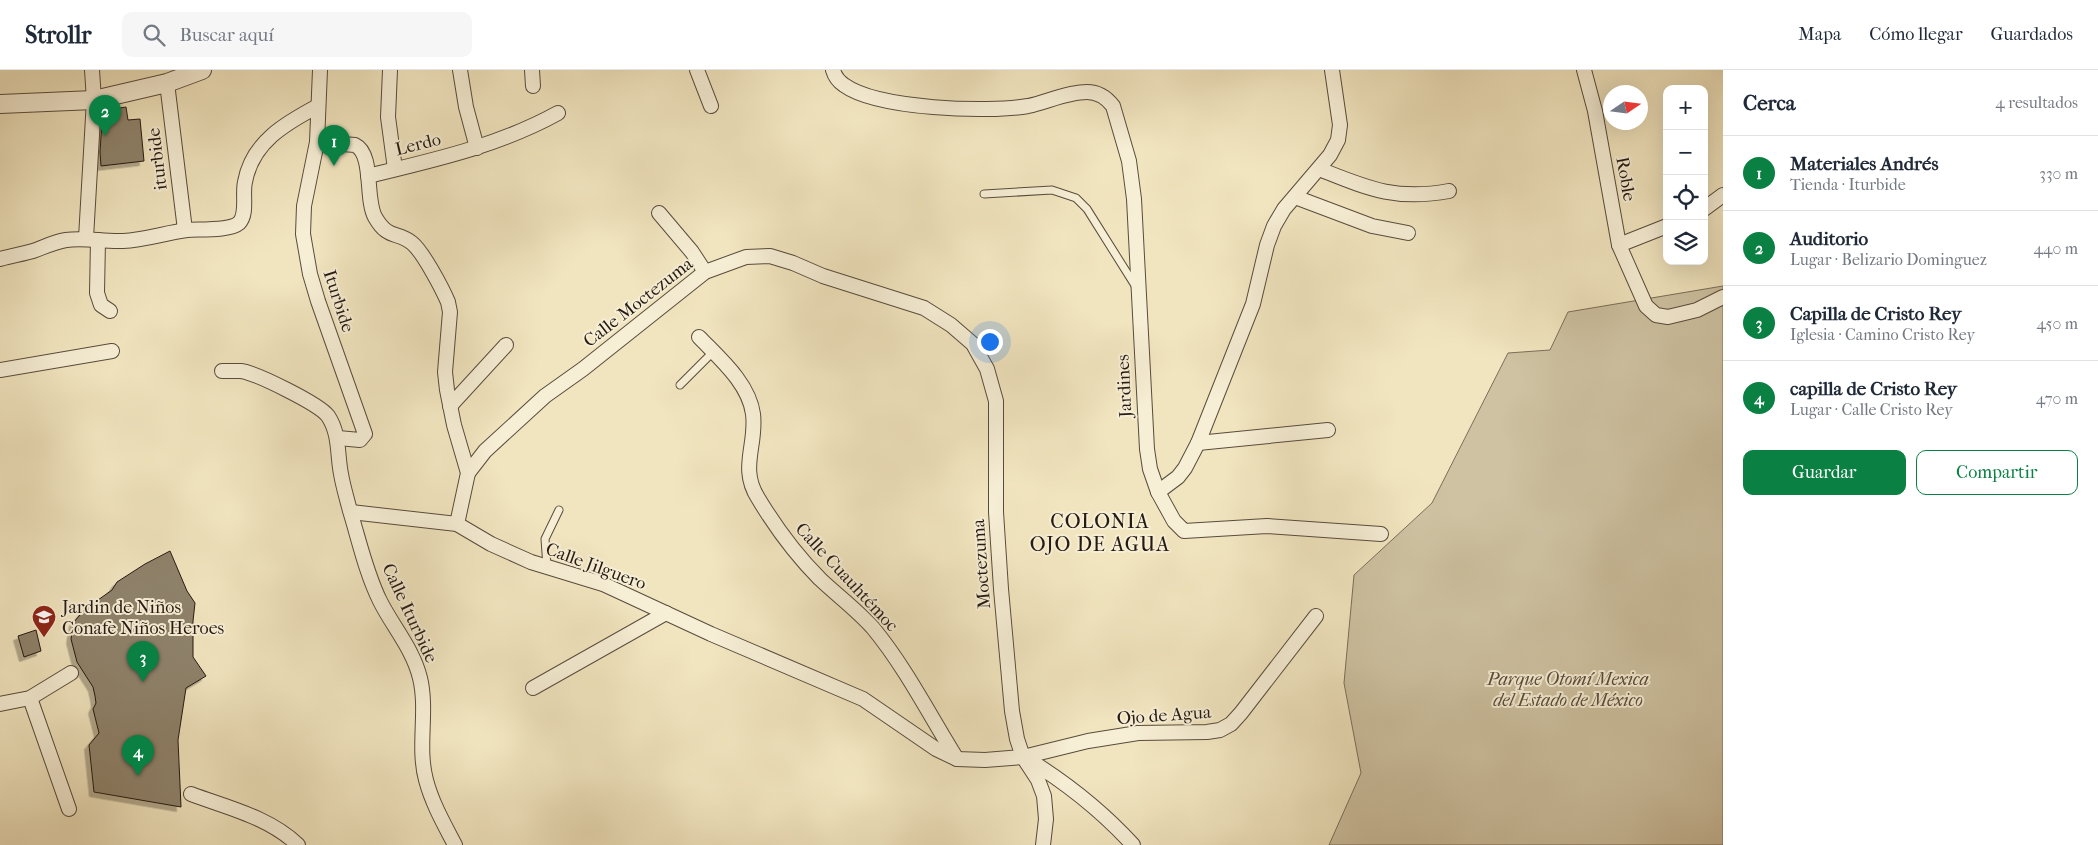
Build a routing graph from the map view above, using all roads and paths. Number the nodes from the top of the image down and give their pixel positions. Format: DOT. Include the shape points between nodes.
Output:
graph roads {
  1 [pos="92,70"];
  2 [pos="202,70"];
  3 [pos="320,70"];
  4 [pos="390,70"];
  5 [pos="460,70"];
  6 [pos="532,70"];
  7 [pos="697,70"];
  8 [pos="833,70"];
  9 [pos="1332,70"];
  10 [pos="1584,70"];
  11 [pos="167,83"];
  12 [pos="533,86"];
  13 [pos="94,100"];
  14 [pos="0,104"];
  15 [pos="318,106"];
  16 [pos="710,106"];
  17 [pos="558,113"];
  18 [pos="316,142"];
  19 [pos="477,148"];
  20 [pos="395,169"];
  21 [pos="1319,169"];
  22 [pos="368,176"];
  23 [pos="1449,191"];
  24 [pos="984,194"];
  25 [pos="1723,196"];
  26 [pos="1296,197"];
  27 [pos="1708,206"];
  28 [pos="659,213"];
  29 [pos="1663,228"];
  30 [pos="185,230"];
  31 [pos="1408,233"];
  32 [pos="92,239"];
  33 [pos="1619,245"];
  34 [pos="0,259"];
  35 [pos="706,272"];
  36 [pos="1139,292"];
  37 [pos="1723,297"];
  38 [pos="110,311"];
  39 [pos="699,337"];
  40 [pos="506,345"];
  41 [pos="112,351"];
  42 [pos="714,352"];
  43 [pos="988,369"];
  44 [pos="0,370"];
  45 [pos="222,371"];
  46 [pos="680,385"];
  47 [pos="450,406"];
  48 [pos="1328,430"];
  49 [pos="338,438"];
  50 [pos="1198,443"];
  51 [pos="468,473"];
  52 [pos="1158,492"];
  53 [pos="559,510"];
  54 [pos="351,512"];
  55 [pos="457,524"];
  56 [pos="1381,534"];
  57 [pos="547,567"];
  58 [pos="666,613"];
  59 [pos="1316,616"];
  60 [pos="71,672"];
  61 [pos="533,688"];
  62 [pos="30,698"];
  63 [pos="0,704"];
  64 [pos="1023,757"];
  65 [pos="957,759"];
  66 [pos="191,794"];
  67 [pos="69,809"];
  68 [pos="298,845"];
  69 [pos="455,845"];
  70 [pos="1042,845"];
  71 [pos="1133,845"];
  1 -- 13 [label="street"];
  2 -- 11 [label="street"];
  3 -- 15 [label="street, Iturbide"];
  4 -- 20 [label="street" via="388,117"];
  5 -- 19 [label="street"];
  6 -- 12 [label="street"];
  7 -- 16 [label="street"];
  8 -- 36 [label="street, Jardines" via="845,86 870,97 928,107 1028,106 1086,92 1107,99 1113,106 1130,161"];
  9 -- 21 [label="street" via="1340,126 1338,140"];
  10 -- 33 [label="street, Roble" via="1595,111"];
  11 -- 13 [label="street"];
  11 -- 30 [label="street, iturbide"];
  13 -- 14 [label="street"];
  13 -- 32 [label="street"];
  15 -- 18 [label="street, Iturbide"];
  15 -- 30 [label="street" via="288,122 267,138 259,149 244,182 244,212 237,225"];
  17 -- 19 [label="street, Lerdo" via="529,129"];
  18 -- 22 [label="street" via="359,148 363,152"];
  18 -- 49 [label="street, Iturbide" via="304,206 306,254 318,302 365,434 360,440"];
  19 -- 20 [label="street, Lerdo"];
  20 -- 22 [label="street, Lerdo"];
  21 -- 23 [label="street" via="1366,187 1396,194 1429,195"];
  21 -- 26 [label="street"];
  22 -- 47 [label="street" via="374,217 384,230 409,240 419,250 448,302 445,372"];
  24 -- 36 [label="lane" via="1052,190 1076,198 1087,209"];
  25 -- 27 [label="street"];
  26 -- 31 [label="street" via="1372,226"];
  26 -- 50 [label="street" via="1274,226 1253,304"];
  28 -- 35 [label="street"];
  29 -- 33 [label="street"];
  30 -- 32 [label="street" via="122,241"];
  32 -- 34 [label="street" via="50,244"];
  32 -- 38 [label="street" via="97,293 101,304"];
  33 -- 37 [label="street, Roble" via="1646,306 1656,315 1668,317 1697,310"];
  35 -- 43 [label="street, Calle Moctezuma" via="746,257 770,256 924,308 973,344"];
  35 -- 51 [label="street, Calle Moctezuma" via="545,396 496,440"];
  36 -- 52 [label="street, Jardines" via="1146,449"];
  39 -- 42 [label="street, Calle Cuauhtémoc"];
  40 -- 47 [label="street"];
  41 -- 44 [label="street"];
  42 -- 46 [label="lane"];
  42 -- 65 [label="street, Calle Cuauhtémoc" via="738,380 753,413 748,471 757,497 783,538 821,580 853,606 874,629"];
  43 -- 64 [label="street, Moctezuma" via="996,401 996,512 1012,711"];
  45 -- 49 [label="street" via="242,371 265,379 317,407 327,414"];
  47 -- 51 [label="street"];
  48 -- 50 [label="street"];
  49 -- 54 [label="street" via="341,473"];
  50 -- 52 [label="street" via="1178,477"];
  51 -- 55 [label="street"];
  52 -- 56 [label="street, Jardines" via="1174,521 1184,531 1267,526"];
  53 -- 57 [label="lane" via="545,539"];
  54 -- 55 [label="street"];
  54 -- 69 [label="street, Calle Iturbide" via="370,577 412,656 420,678 425,779"];
  55 -- 57 [label="street, Calle Jilguero" via="491,544"];
  57 -- 58 [label="street, Calle Jilguero" via="603,584"];
  58 -- 61 [label="street"];
  58 -- 65 [label="street, Calle Jilguero" via="863,699 936,750"];
  59 -- 64 [label="street, Ojo de Agua" via="1241,713 1220,730 1138,734 1088,741"];
  60 -- 62 [label="street"];
  62 -- 63 [label="street"];
  62 -- 67 [label="street"];
  64 -- 65 [label="street, Calle Jilguero"];
  64 -- 70 [label="street, Moctezuma" via="1044,796 1046,819"];
  64 -- 71 [label="street" via="1053,774"];
  66 -- 68 [label="street" via="264,820 282,830"];
}
